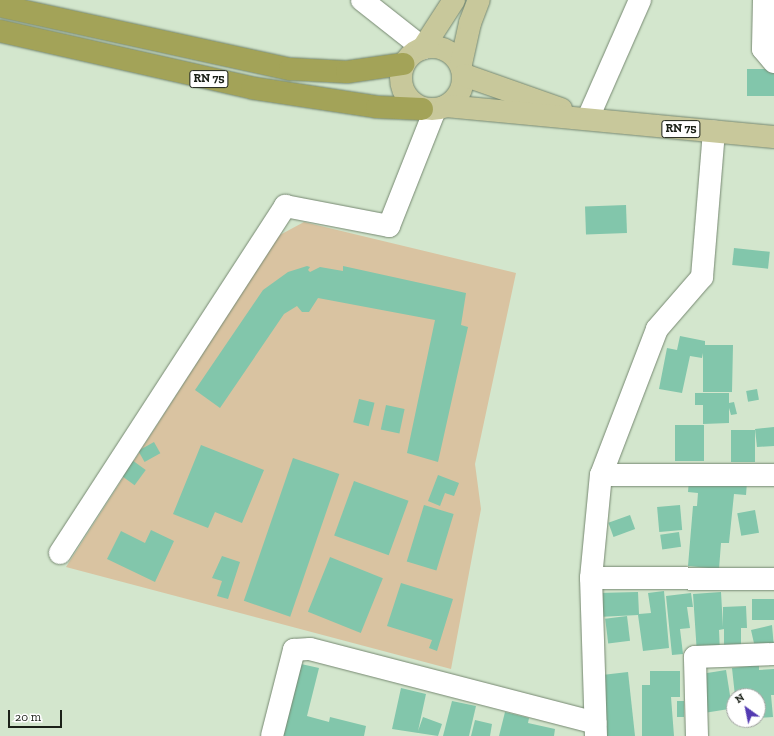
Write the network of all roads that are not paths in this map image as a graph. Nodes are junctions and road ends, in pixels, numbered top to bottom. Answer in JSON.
{"nodes":[{"id":1,"x":362,"y":0,"type":"edge"},
{"id":2,"x":454,"y":0,"type":"edge"},
{"id":3,"x":479,"y":0,"type":"edge"},
{"id":4,"x":640,"y":0,"type":"edge"},
{"id":5,"x":764,"y":0,"type":"edge"},
{"id":6,"x":0,"y":6,"type":"edge"},
{"id":7,"x":0,"y":31,"type":"edge"},
{"id":8,"x":423,"y":48,"type":"junction"},
{"id":9,"x":774,"y":62,"type":"edge"},
{"id":10,"x":403,"y":64,"type":"junction"},
{"id":11,"x":462,"y":70,"type":"junction"},
{"id":12,"x":434,"y":108,"type":"junction"},
{"id":13,"x":588,"y":118,"type":"junction"},
{"id":14,"x":714,"y":131,"type":"junction"},
{"id":15,"x":774,"y":137,"type":"edge"},
{"id":16,"x":601,"y":475,"type":"junction"},
{"id":17,"x":774,"y":475,"type":"edge"},
{"id":18,"x":60,"y":553,"type":"dead end"},
{"id":19,"x":591,"y":578,"type":"junction"},
{"id":20,"x":774,"y":579,"type":"edge"},
{"id":21,"x":774,"y":654,"type":"edge"},
{"id":22,"x":596,"y":729,"type":"edge"},
{"id":23,"x":272,"y":736,"type":"edge"},
{"id":24,"x":697,"y":736,"type":"edge"}],
"edges":[{"from":1,"to":8,"type":"street"},
{"from":2,"to":8,"type":"main road"},
{"from":3,"to":11,"type":"main road"},
{"from":4,"to":13,"type":"street"},
{"from":5,"to":9,"type":"street"},
{"from":6,"to":10,"type":"highway","number":"RN 75"},
{"from":7,"to":12,"type":"highway","number":"RN 75"},
{"from":8,"to":10,"type":"main road"},
{"from":8,"to":11,"type":"main road"},
{"from":10,"to":12,"type":"main road"},
{"from":11,"to":12,"type":"main road"},
{"from":11,"to":13,"type":"main road","number":"RN 75"},
{"from":12,"to":13,"type":"main road"},
{"from":12,"to":18,"type":"street"},
{"from":13,"to":14,"type":"main road","number":"RN 75"},
{"from":14,"to":15,"type":"main road","number":"RN 75"},
{"from":14,"to":16,"type":"street"},
{"from":16,"to":17,"type":"street"},
{"from":16,"to":19,"type":"street"},
{"from":19,"to":20,"type":"street"},
{"from":19,"to":22,"type":"street"},
{"from":21,"to":24,"type":"street"},
{"from":22,"to":23,"type":"street"}]}
